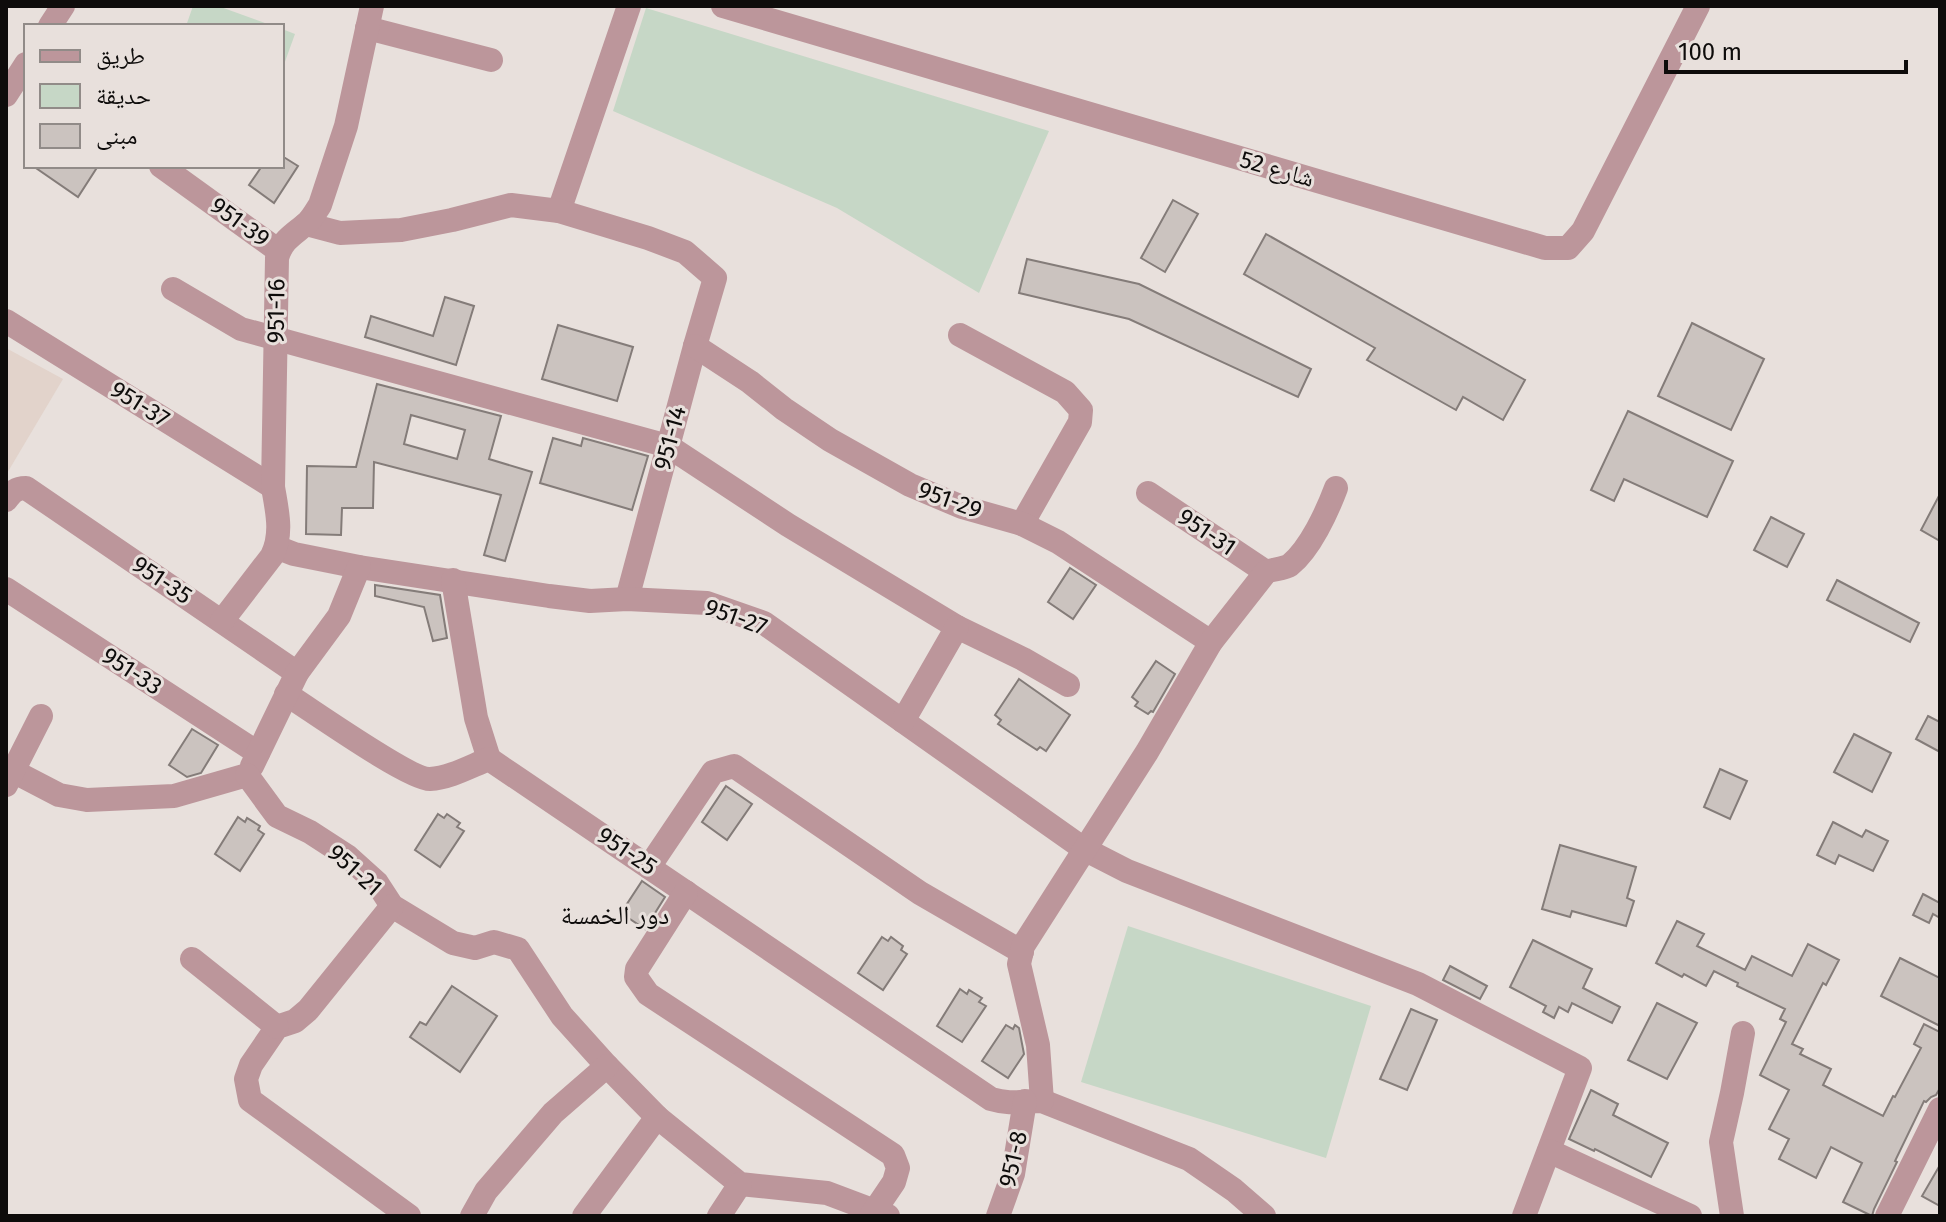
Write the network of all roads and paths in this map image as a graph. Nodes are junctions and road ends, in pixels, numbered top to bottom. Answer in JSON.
{"nodes":[{"id":1,"x":63,"y":6,"type":"edge"},
{"id":2,"x":629,"y":6,"type":"edge"},
{"id":3,"x":723,"y":6,"type":"edge"},
{"id":4,"x":1698,"y":6,"type":"edge"},
{"id":5,"x":370,"y":17,"type":"edge"},
{"id":6,"x":51,"y":24,"type":"edge"},
{"id":7,"x":491,"y":60,"type":"dead end"},
{"id":8,"x":164,"y":168,"type":"edge"},
{"id":9,"x":559,"y":211,"type":"junction"},
{"id":10,"x":306,"y":224,"type":"junction"},
{"id":11,"x":279,"y":251,"type":"junction"},
{"id":12,"x":173,"y":289,"type":"dead end"},
{"id":13,"x":6,"y":321,"type":"edge"},
{"id":14,"x":960,"y":335,"type":"dead end"},
{"id":15,"x":275,"y":339,"type":"junction"},
{"id":16,"x":695,"y":346,"type":"junction"},
{"id":17,"x":668,"y":446,"type":"junction"},
{"id":18,"x":273,"y":487,"type":"junction"},
{"id":19,"x":1336,"y":488,"type":"dead end"},
{"id":20,"x":1148,"y":493,"type":"dead end"},
{"id":21,"x":16,"y":494,"type":"edge"},
{"id":22,"x":1022,"y":524,"type":"junction"},
{"id":23,"x":276,"y":547,"type":"junction"},
{"id":24,"x":359,"y":567,"type":"junction"},
{"id":25,"x":1266,"y":572,"type":"junction"},
{"id":26,"x":453,"y":580,"type":"junction"},
{"id":27,"x":6,"y":589,"type":"edge"},
{"id":28,"x":627,"y":599,"type":"junction"},
{"id":29,"x":222,"y":621,"type":"junction"},
{"id":30,"x":957,"y":627,"type":"junction"},
{"id":31,"x":1211,"y":642,"type":"junction"},
{"id":32,"x":291,"y":684,"type":"junction"},
{"id":33,"x":1068,"y":685,"type":"dead end"},
{"id":34,"x":41,"y":716,"type":"dead end"},
{"id":35,"x":903,"y":721,"type":"junction"},
{"id":36,"x":489,"y":759,"type":"junction"},
{"id":37,"x":252,"y":764,"type":"junction"},
{"id":38,"x":9,"y":778,"type":"edge"},
{"id":39,"x":1084,"y":849,"type":"junction"},
{"id":40,"x":649,"y":867,"type":"junction"},
{"id":41,"x":686,"y":892,"type":"junction"},
{"id":42,"x":392,"y":906,"type":"junction"},
{"id":43,"x":1022,"y":952,"type":"junction"},
{"id":44,"x":192,"y":959,"type":"dead end"},
{"id":45,"x":277,"y":1027,"type":"junction"},
{"id":46,"x":1743,"y":1033,"type":"dead end"},
{"id":47,"x":607,"y":1066,"type":"junction"},
{"id":48,"x":1033,"y":1101,"type":"junction"},
{"id":49,"x":1940,"y":1109,"type":"edge"},
{"id":50,"x":657,"y":1117,"type":"junction"},
{"id":51,"x":1549,"y":1151,"type":"junction"},
{"id":52,"x":740,"y":1184,"type":"junction"},
{"id":53,"x":878,"y":1214,"type":"edge"},
{"id":54,"x":409,"y":1216,"type":"edge"},
{"id":55,"x":472,"y":1216,"type":"edge"},
{"id":56,"x":584,"y":1216,"type":"edge"},
{"id":57,"x":719,"y":1216,"type":"edge"},
{"id":58,"x":998,"y":1216,"type":"edge"},
{"id":59,"x":1264,"y":1216,"type":"edge"},
{"id":60,"x":1524,"y":1216,"type":"edge"},
{"id":61,"x":1690,"y":1216,"type":"edge"},
{"id":62,"x":1732,"y":1216,"type":"edge"},
{"id":63,"x":1887,"y":1216,"type":"edge"}],
"edges":[{"from":1,"to":6,"type":"street"},
{"from":2,"to":9,"type":"street"},
{"from":3,"to":4,"type":"street","name":"شارع 52"},
{"from":5,"to":7,"type":"street"},
{"from":5,"to":10,"type":"street","name":"951-16"},
{"from":8,"to":11,"type":"street","name":"951-39"},
{"from":9,"to":10,"type":"street"},
{"from":9,"to":16,"type":"street","name":"951-14"},
{"from":10,"to":11,"type":"street","name":"951-16"},
{"from":11,"to":15,"type":"street","name":"951-16"},
{"from":12,"to":15,"type":"street"},
{"from":13,"to":18,"type":"street","name":"951-37"},
{"from":14,"to":22,"type":"street"},
{"from":15,"to":17,"type":"street"},
{"from":15,"to":18,"type":"street","name":"951-16"},
{"from":16,"to":17,"type":"street","name":"951-14"},
{"from":16,"to":22,"type":"street","name":"951-29"},
{"from":17,"to":28,"type":"street","name":"951-14"},
{"from":17,"to":30,"type":"street"},
{"from":18,"to":23,"type":"street","name":"951-16"},
{"from":19,"to":25,"type":"street"},
{"from":20,"to":25,"type":"street","name":"951-31"},
{"from":21,"to":29,"type":"street","name":"951-35"},
{"from":22,"to":31,"type":"street","name":"951-29"},
{"from":23,"to":24,"type":"street","name":"951-27"},
{"from":23,"to":29,"type":"street"},
{"from":24,"to":26,"type":"street","name":"951-27"},
{"from":24,"to":32,"type":"street"},
{"from":25,"to":31,"type":"street"},
{"from":26,"to":28,"type":"street","name":"951-27"},
{"from":26,"to":36,"type":"street"},
{"from":27,"to":37,"type":"street","name":"951-33"},
{"from":28,"to":35,"type":"street","name":"951-27"},
{"from":29,"to":32,"type":"street","name":"951-35"},
{"from":30,"to":33,"type":"street"},
{"from":30,"to":35,"type":"street"},
{"from":31,"to":39,"type":"street"},
{"from":32,"to":36,"type":"street"},
{"from":32,"to":37,"type":"street"},
{"from":34,"to":38,"type":"street"},
{"from":35,"to":39,"type":"street","name":"951-27"},
{"from":36,"to":40,"type":"street","name":"951-25"},
{"from":37,"to":38,"type":"street"},
{"from":37,"to":42,"type":"street","name":"951-21"},
{"from":39,"to":43,"type":"street"},
{"from":39,"to":51,"type":"street","name":"951-27"},
{"from":40,"to":41,"type":"street","name":"951-25"},
{"from":40,"to":43,"type":"street"},
{"from":41,"to":48,"type":"street","name":"951-25"},
{"from":41,"to":53,"type":"street"},
{"from":42,"to":45,"type":"street"},
{"from":42,"to":47,"type":"street","name":"951-21"},
{"from":43,"to":48,"type":"street","name":"951-8"},
{"from":44,"to":45,"type":"street"},
{"from":45,"to":54,"type":"street"},
{"from":46,"to":62,"type":"street"},
{"from":47,"to":50,"type":"street"},
{"from":47,"to":55,"type":"street"},
{"from":48,"to":58,"type":"street","name":"951-8"},
{"from":48,"to":59,"type":"street","name":"951-25"},
{"from":49,"to":63,"type":"street"},
{"from":50,"to":52,"type":"street"},
{"from":50,"to":56,"type":"street"},
{"from":51,"to":60,"type":"street"},
{"from":51,"to":61,"type":"street"},
{"from":52,"to":53,"type":"street"},
{"from":52,"to":57,"type":"street"}]}
